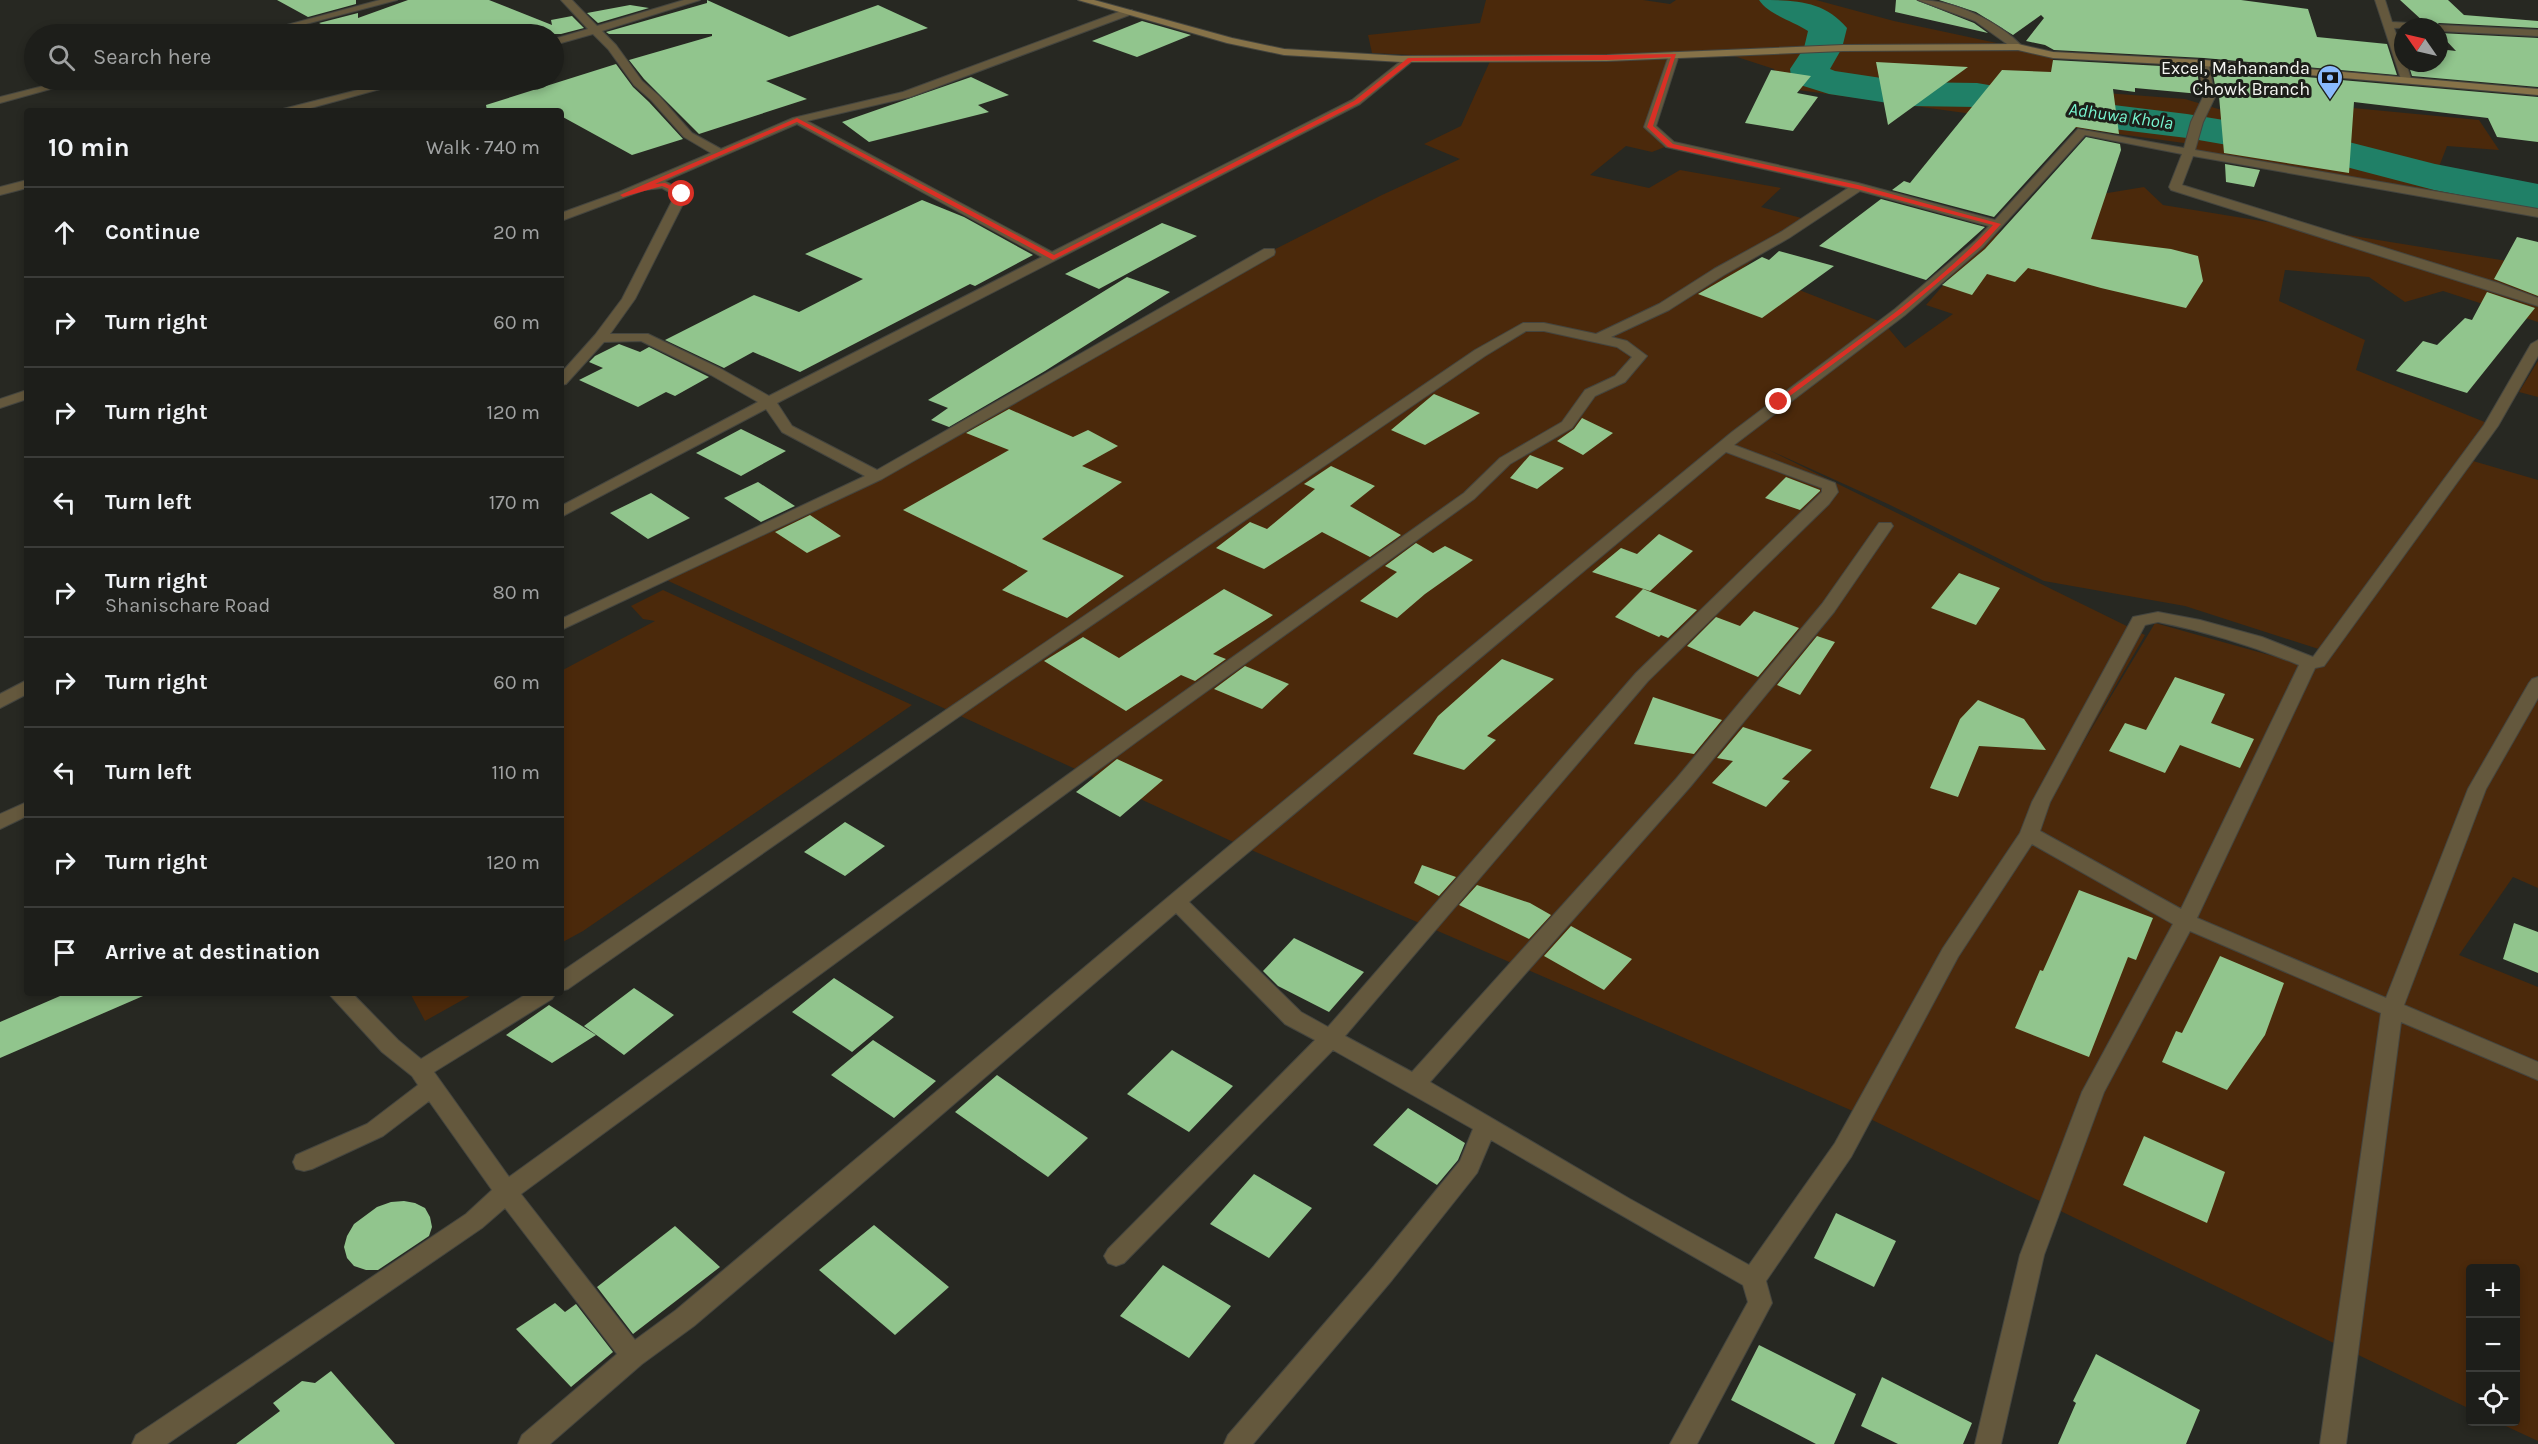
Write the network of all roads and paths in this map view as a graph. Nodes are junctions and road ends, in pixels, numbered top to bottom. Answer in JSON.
{"nodes":[{"id":1,"x":392,"y":0,"type":"edge"},
{"id":2,"x":566,"y":0,"type":"edge"},
{"id":3,"x":695,"y":0,"type":"edge"},
{"id":4,"x":1083,"y":0,"type":"edge"},
{"id":5,"x":1923,"y":0,"type":"edge"},
{"id":6,"x":2380,"y":0,"type":"edge"},
{"id":7,"x":1949,"y":3,"type":"edge"},
{"id":8,"x":1128,"y":12,"type":"junction"},
{"id":9,"x":297,"y":24,"type":"edge"},
{"id":10,"x":2387,"y":25,"type":"junction"},
{"id":11,"x":2394,"y":25,"type":"edge"},
{"id":12,"x":2448,"y":28,"type":"edge"},
{"id":13,"x":595,"y":30,"type":"junction"},
{"id":14,"x":2538,"y":33,"type":"edge"},
{"id":15,"x":564,"y":39,"type":"edge"},
{"id":16,"x":2018,"y":47,"type":"junction"},
{"id":17,"x":1674,"y":55,"type":"junction"},
{"id":18,"x":1410,"y":59,"type":"junction"},
{"id":19,"x":2204,"y":63,"type":"junction"},
{"id":20,"x":2406,"y":79,"type":"junction"},
{"id":21,"x":39,"y":90,"type":"edge"},
{"id":22,"x":369,"y":90,"type":"edge"},
{"id":23,"x":2538,"y":92,"type":"edge"},
{"id":24,"x":0,"y":100,"type":"edge"},
{"id":25,"x":299,"y":108,"type":"edge"},
{"id":26,"x":797,"y":120,"type":"junction"},
{"id":27,"x":2192,"y":145,"type":"junction"},
{"id":28,"x":720,"y":153,"type":"junction"},
{"id":29,"x":24,"y":185,"type":"edge"},
{"id":30,"x":1858,"y":187,"type":"junction"},
{"id":31,"x":0,"y":191,"type":"edge"},
{"id":32,"x":623,"y":195,"type":"junction"},
{"id":33,"x":2538,"y":213,"type":"edge"},
{"id":34,"x":564,"y":216,"type":"edge"},
{"id":35,"x":1997,"y":224,"type":"junction"},
{"id":36,"x":1269,"y":252,"type":"dead end"},
{"id":37,"x":1053,"y":258,"type":"junction"},
{"id":38,"x":2538,"y":302,"type":"edge"},
{"id":39,"x":600,"y":338,"type":"junction"},
{"id":40,"x":1599,"y":338,"type":"junction"},
{"id":41,"x":2538,"y":344,"type":"edge"},
{"id":42,"x":564,"y":378,"type":"edge"},
{"id":43,"x":24,"y":395,"type":"edge"},
{"id":44,"x":769,"y":402,"type":"junction"},
{"id":45,"x":0,"y":404,"type":"edge"},
{"id":46,"x":1724,"y":446,"type":"junction"},
{"id":47,"x":877,"y":476,"type":"junction"},
{"id":48,"x":564,"y":510,"type":"edge"},
{"id":49,"x":1885,"y":526,"type":"dead end"},
{"id":50,"x":564,"y":624,"type":"edge"},
{"id":51,"x":2309,"y":663,"type":"junction"},
{"id":52,"x":2538,"y":683,"type":"edge"},
{"id":53,"x":24,"y":688,"type":"edge"},
{"id":54,"x":0,"y":702,"type":"edge"},
{"id":55,"x":24,"y":810,"type":"edge"},
{"id":56,"x":0,"y":822,"type":"edge"},
{"id":57,"x":2029,"y":834,"type":"junction"},
{"id":58,"x":1177,"y":902,"type":"junction"},
{"id":59,"x":2184,"y":921,"type":"junction"},
{"id":60,"x":564,"y":981,"type":"edge"},
{"id":61,"x":342,"y":996,"type":"edge"},
{"id":62,"x":541,"y":996,"type":"edge"},
{"id":63,"x":2392,"y":1010,"type":"junction"},
{"id":64,"x":1329,"y":1040,"type":"junction"},
{"id":65,"x":2538,"y":1071,"type":"edge"},
{"id":66,"x":425,"y":1078,"type":"junction"},
{"id":67,"x":1415,"y":1084,"type":"junction"},
{"id":68,"x":1485,"y":1127,"type":"junction"},
{"id":69,"x":304,"y":1162,"type":"dead end"},
{"id":70,"x":506,"y":1192,"type":"junction"},
{"id":71,"x":1116,"y":1256,"type":"dead end"},
{"id":72,"x":1753,"y":1279,"type":"junction"},
{"id":73,"x":633,"y":1356,"type":"junction"},
{"id":74,"x":145,"y":1444,"type":"edge"},
{"id":75,"x":531,"y":1444,"type":"edge"},
{"id":76,"x":1237,"y":1444,"type":"edge"},
{"id":77,"x":1683,"y":1444,"type":"edge"},
{"id":78,"x":1988,"y":1444,"type":"edge"},
{"id":79,"x":2333,"y":1444,"type":"edge"}],
"edges":[{"from":1,"to":9,"type":"street"},
{"from":2,"to":13,"type":"street"},
{"from":3,"to":13,"type":"street"},
{"from":4,"to":8,"type":"street"},
{"from":5,"to":7,"type":"street"},
{"from":6,"to":10,"type":"street"},
{"from":7,"to":16,"type":"street"},
{"from":8,"to":18,"type":"street"},
{"from":8,"to":26,"type":"street"},
{"from":10,"to":11,"type":"street"},
{"from":10,"to":20,"type":"street"},
{"from":12,"to":14,"type":"street"},
{"from":13,"to":15,"type":"street"},
{"from":13,"to":28,"type":"street"},
{"from":16,"to":17,"type":"street"},
{"from":16,"to":19,"type":"street"},
{"from":17,"to":18,"type":"street"},
{"from":17,"to":30,"type":"street"},
{"from":18,"to":37,"type":"street"},
{"from":19,"to":20,"type":"street"},
{"from":19,"to":27,"type":"street"},
{"from":20,"to":23,"type":"street"},
{"from":21,"to":24,"type":"street"},
{"from":22,"to":25,"type":"street"},
{"from":26,"to":28,"type":"street"},
{"from":26,"to":37,"type":"street"},
{"from":27,"to":33,"type":"street"},
{"from":27,"to":35,"type":"street"},
{"from":27,"to":38,"type":"street"},
{"from":28,"to":32,"type":"street"},
{"from":29,"to":31,"type":"street"},
{"from":30,"to":35,"type":"street"},
{"from":30,"to":40,"type":"street"},
{"from":32,"to":34,"type":"street"},
{"from":32,"to":39,"type":"street"},
{"from":35,"to":46,"type":"street"},
{"from":36,"to":47,"type":"street"},
{"from":37,"to":44,"type":"street"},
{"from":39,"to":42,"type":"street"},
{"from":39,"to":44,"type":"street"},
{"from":40,"to":60,"type":"street"},
{"from":40,"to":70,"type":"street"},
{"from":41,"to":51,"type":"street"},
{"from":43,"to":45,"type":"street"},
{"from":44,"to":47,"type":"street"},
{"from":44,"to":48,"type":"street"},
{"from":46,"to":58,"type":"street"},
{"from":46,"to":64,"type":"street"},
{"from":47,"to":50,"type":"street"},
{"from":49,"to":67,"type":"street"},
{"from":51,"to":57,"type":"street"},
{"from":51,"to":59,"type":"street"},
{"from":52,"to":63,"type":"street"},
{"from":53,"to":54,"type":"street"},
{"from":55,"to":56,"type":"street"},
{"from":57,"to":59,"type":"street"},
{"from":57,"to":72,"type":"street"},
{"from":58,"to":64,"type":"street"},
{"from":58,"to":73,"type":"street"},
{"from":59,"to":63,"type":"street"},
{"from":59,"to":78,"type":"street"},
{"from":61,"to":66,"type":"street"},
{"from":62,"to":66,"type":"street"},
{"from":63,"to":65,"type":"street"},
{"from":63,"to":79,"type":"street"},
{"from":64,"to":67,"type":"street"},
{"from":64,"to":71,"type":"street"},
{"from":66,"to":69,"type":"street"},
{"from":66,"to":70,"type":"street"},
{"from":67,"to":68,"type":"street"},
{"from":68,"to":72,"type":"street"},
{"from":68,"to":76,"type":"street"},
{"from":70,"to":73,"type":"street"},
{"from":70,"to":74,"type":"street"},
{"from":72,"to":77,"type":"street"},
{"from":73,"to":75,"type":"street"}]}
